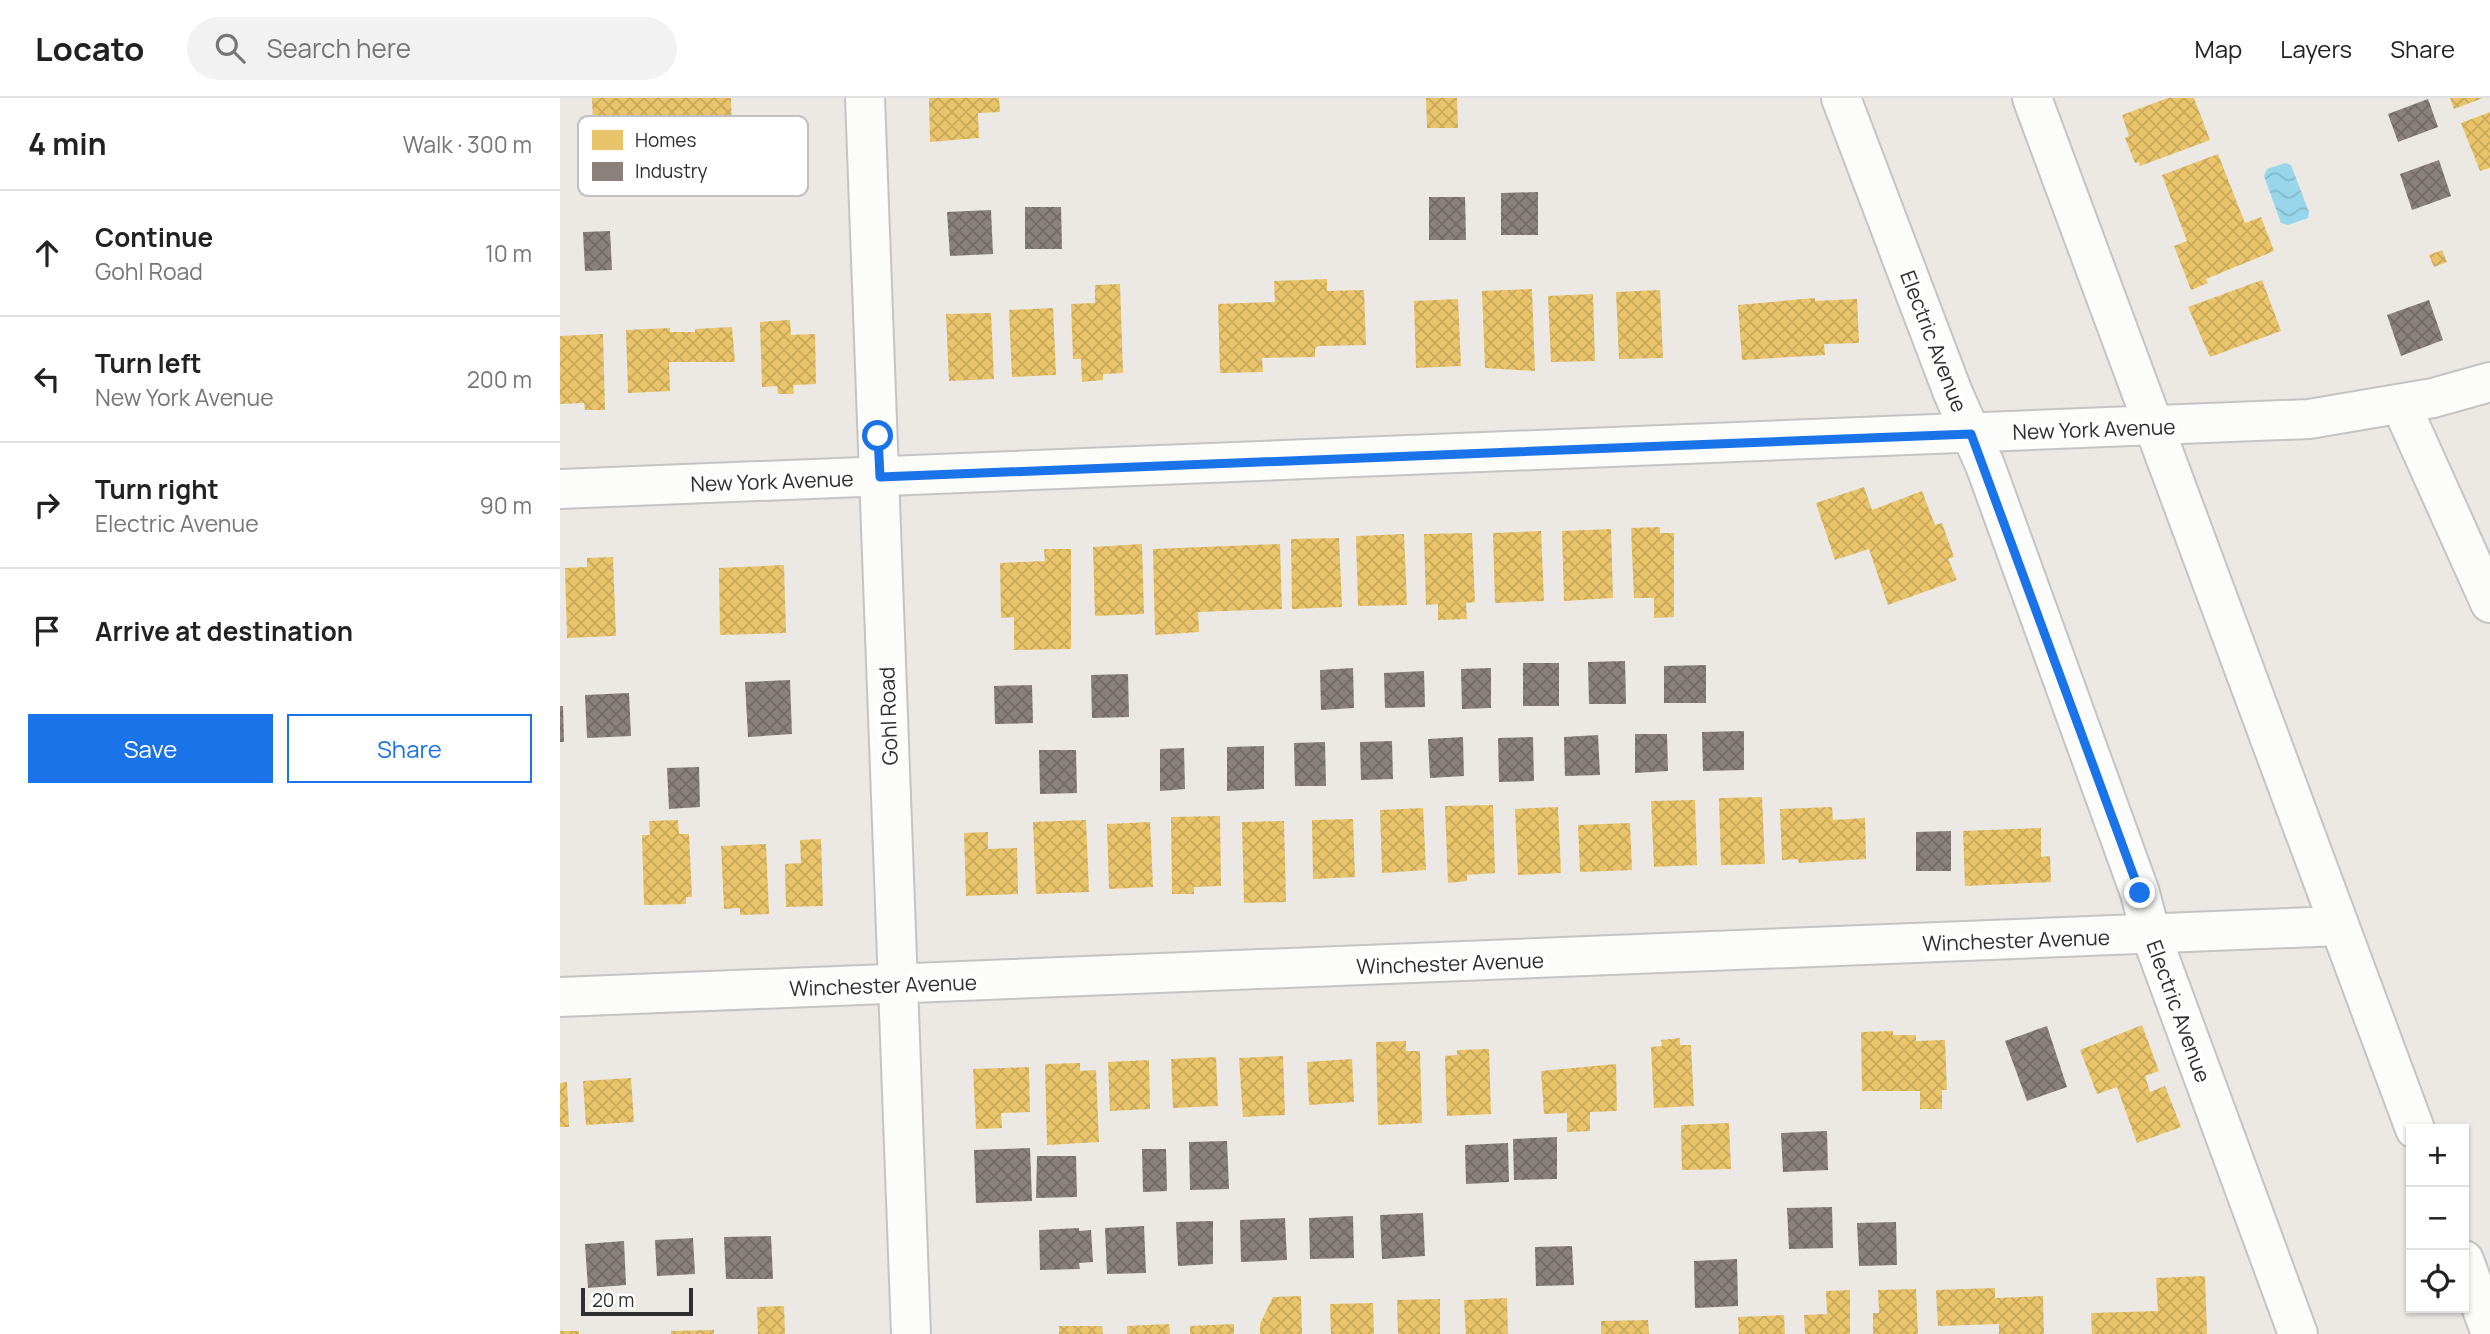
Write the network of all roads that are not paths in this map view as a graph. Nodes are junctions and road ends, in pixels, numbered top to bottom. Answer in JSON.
{"nodes":[{"id":1,"x":866,"y":98,"type":"edge"},
{"id":2,"x":1841,"y":98,"type":"edge"},
{"id":3,"x":2032,"y":98,"type":"edge"},
{"id":4,"x":2490,"y":382,"type":"edge"},
{"id":5,"x":2401,"y":405,"type":"junction"},
{"id":6,"x":2154,"y":426,"type":"junction"},
{"id":7,"x":1971,"y":434,"type":"junction"},
{"id":8,"x":880,"y":477,"type":"junction"},
{"id":9,"x":560,"y":489,"type":"edge"},
{"id":10,"x":2490,"y":603,"type":"edge"},
{"id":11,"x":2339,"y":926,"type":"junction"},
{"id":12,"x":2151,"y":935,"type":"junction"},
{"id":13,"x":897,"y":984,"type":"junction"},
{"id":14,"x":560,"y":997,"type":"edge"},
{"id":15,"x":2413,"y":1124,"type":"edge"},
{"id":16,"x":2469,"y":1274,"type":"edge"},
{"id":17,"x":2490,"y":1331,"type":"edge"},
{"id":18,"x":911,"y":1334,"type":"edge"},
{"id":19,"x":2298,"y":1334,"type":"edge"}],
"edges":[{"from":1,"to":8,"type":"street","name":"Gohl Road"},
{"from":2,"to":7,"type":"street","name":"Electric Avenue"},
{"from":3,"to":6,"type":"street"},
{"from":4,"to":5,"type":"street","name":"New York Avenue"},
{"from":5,"to":6,"type":"street","name":"New York Avenue"},
{"from":5,"to":10,"type":"street"},
{"from":6,"to":7,"type":"street","name":"New York Avenue"},
{"from":6,"to":11,"type":"street"},
{"from":7,"to":8,"type":"street","name":"New York Avenue"},
{"from":7,"to":12,"type":"street","name":"Electric Avenue"},
{"from":8,"to":9,"type":"street","name":"New York Avenue"},
{"from":8,"to":13,"type":"street","name":"Gohl Road"},
{"from":11,"to":12,"type":"street","name":"Winchester Avenue"},
{"from":11,"to":15,"type":"street"},
{"from":12,"to":13,"type":"street","name":"Winchester Avenue"},
{"from":12,"to":19,"type":"street","name":"Electric Avenue"},
{"from":13,"to":14,"type":"street","name":"Winchester Avenue"},
{"from":13,"to":18,"type":"street","name":"Gohl Road"},
{"from":16,"to":17,"type":"street"}]}
